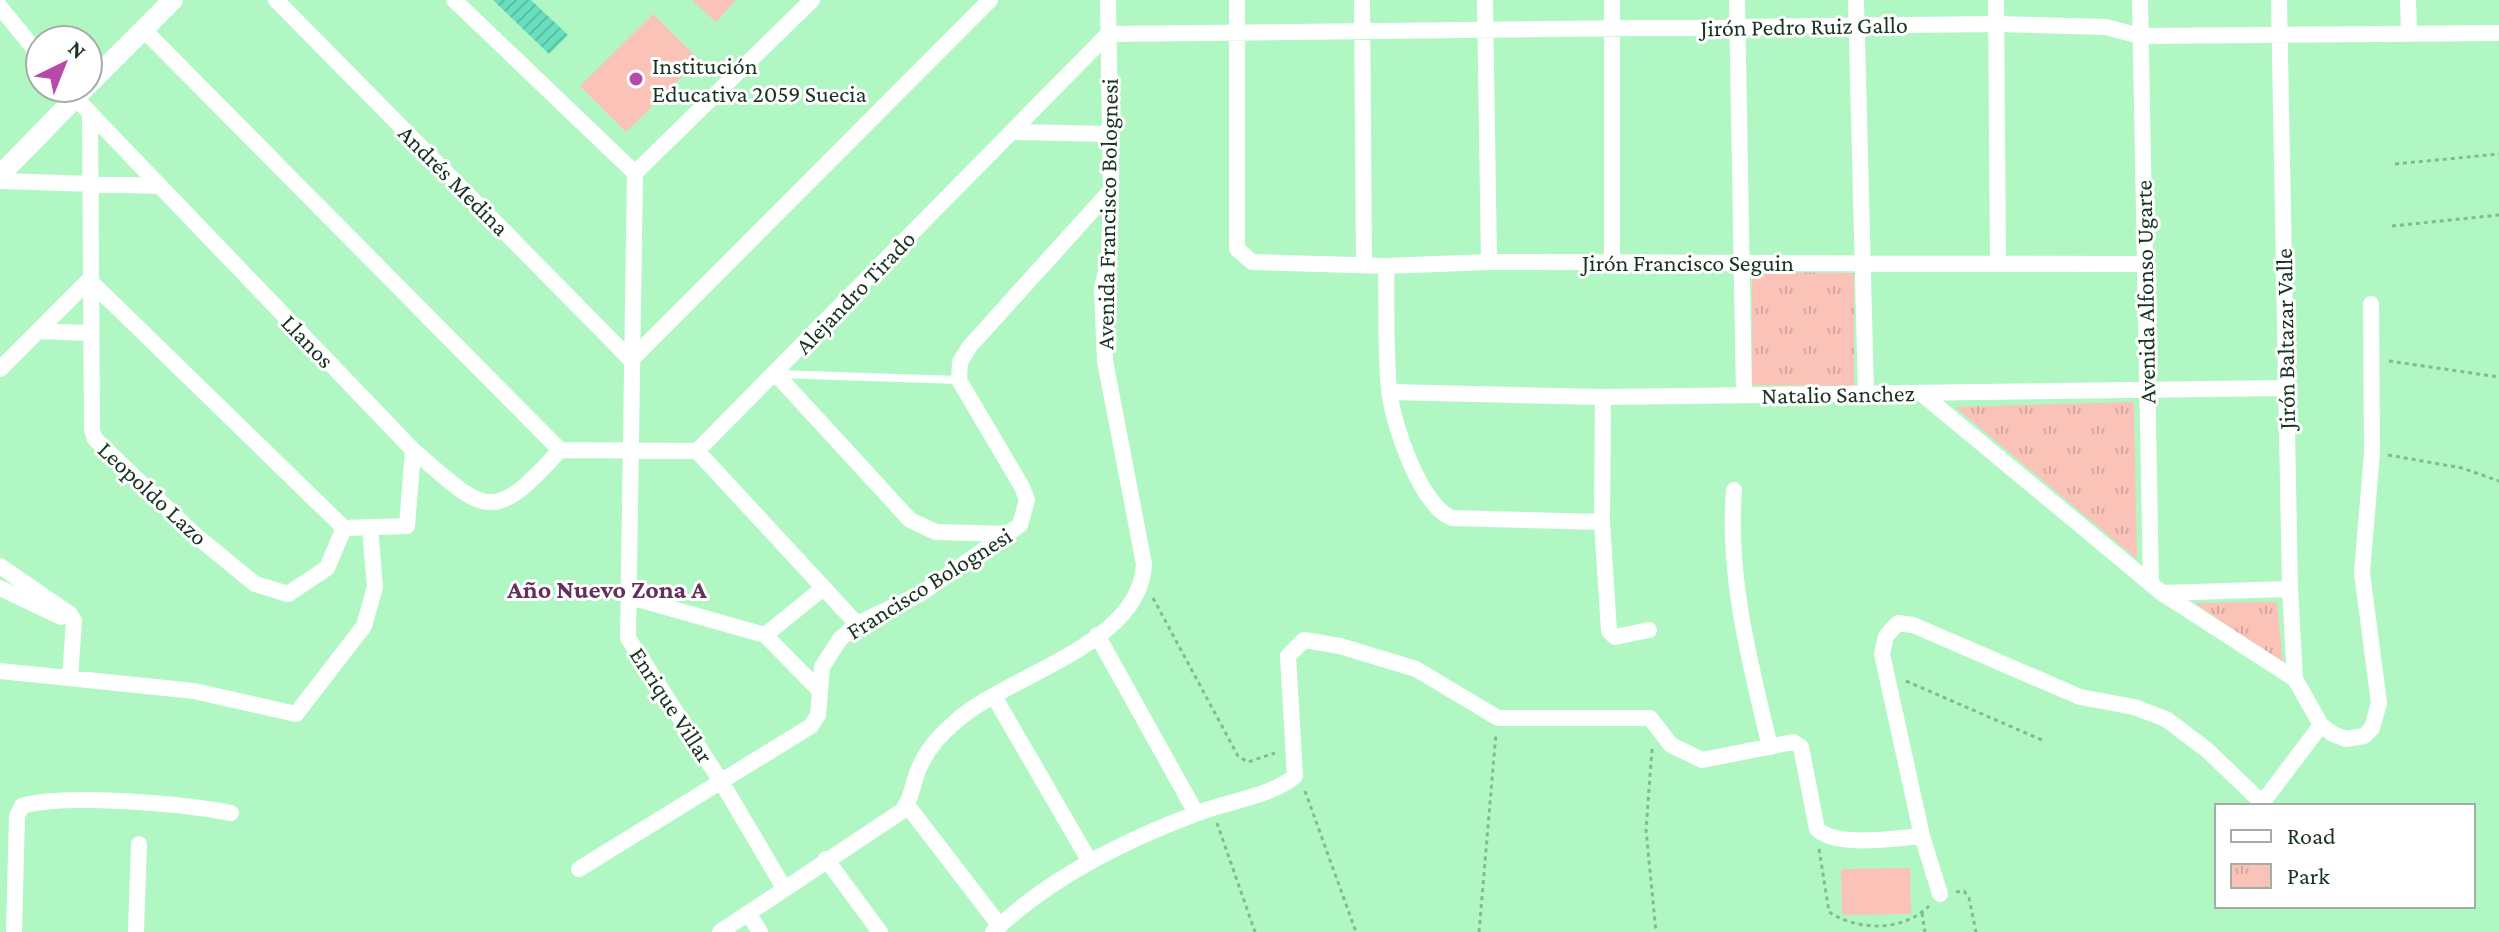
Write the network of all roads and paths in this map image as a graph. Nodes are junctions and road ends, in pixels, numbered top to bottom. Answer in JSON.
{"nodes":[{"id":1,"x":173,"y":0,"type":"edge"},
{"id":2,"x":276,"y":0,"type":"edge"},
{"id":3,"x":454,"y":0,"type":"edge"},
{"id":4,"x":812,"y":0,"type":"edge"},
{"id":5,"x":990,"y":0,"type":"edge"},
{"id":6,"x":1108,"y":0,"type":"edge"},
{"id":7,"x":1237,"y":0,"type":"edge"},
{"id":8,"x":1362,"y":0,"type":"edge"},
{"id":9,"x":1485,"y":0,"type":"edge"},
{"id":10,"x":1612,"y":0,"type":"edge"},
{"id":11,"x":1737,"y":0,"type":"edge"},
{"id":12,"x":1856,"y":0,"type":"edge"},
{"id":13,"x":1996,"y":0,"type":"edge"},
{"id":14,"x":2140,"y":0,"type":"edge"},
{"id":15,"x":2279,"y":0,"type":"edge"},
{"id":16,"x":2408,"y":0,"type":"edge"},
{"id":17,"x":0,"y":7,"type":"edge"},
{"id":18,"x":1996,"y":24,"type":"junction"},
{"id":19,"x":1857,"y":25,"type":"junction"},
{"id":20,"x":1737,"y":27,"type":"junction"},
{"id":21,"x":1612,"y":28,"type":"junction"},
{"id":22,"x":143,"y":29,"type":"junction"},
{"id":23,"x":1485,"y":30,"type":"junction"},
{"id":24,"x":1364,"y":31,"type":"junction"},
{"id":25,"x":1238,"y":33,"type":"junction"},
{"id":26,"x":2499,"y":33,"type":"edge"},
{"id":27,"x":1108,"y":34,"type":"junction"},
{"id":28,"x":2409,"y":34,"type":"junction"},
{"id":29,"x":2280,"y":35,"type":"junction"},
{"id":30,"x":24,"y":36,"type":"edge"},
{"id":31,"x":2140,"y":36,"type":"junction"},
{"id":32,"x":104,"y":66,"type":"edge"},
{"id":33,"x":65,"y":104,"type":"edge"},
{"id":34,"x":85,"y":104,"type":"edge"},
{"id":35,"x":90,"y":115,"type":"junction"},
{"id":36,"x":1012,"y":132,"type":"junction"},
{"id":37,"x":1110,"y":134,"type":"junction"},
{"id":38,"x":2499,"y":154,"type":"edge"},
{"id":39,"x":2395,"y":164,"type":"dead end"},
{"id":40,"x":635,"y":173,"type":"junction"},
{"id":41,"x":0,"y":175,"type":"edge"},
{"id":42,"x":0,"y":181,"type":"edge"},
{"id":43,"x":89,"y":186,"type":"junction"},
{"id":44,"x":158,"y":186,"type":"junction"},
{"id":45,"x":1111,"y":190,"type":"junction"},
{"id":46,"x":2499,"y":215,"type":"edge"},
{"id":47,"x":2392,"y":226,"type":"dead end"},
{"id":48,"x":1489,"y":262,"type":"junction"},
{"id":49,"x":1612,"y":262,"type":"junction"},
{"id":50,"x":1741,"y":263,"type":"junction"},
{"id":51,"x":1863,"y":263,"type":"junction"},
{"id":52,"x":1998,"y":263,"type":"junction"},
{"id":53,"x":2145,"y":264,"type":"junction"},
{"id":54,"x":1364,"y":265,"type":"junction"},
{"id":55,"x":1386,"y":266,"type":"junction"},
{"id":56,"x":89,"y":280,"type":"junction"},
{"id":57,"x":2371,"y":304,"type":"dead end"},
{"id":58,"x":38,"y":331,"type":"junction"},
{"id":59,"x":90,"y":333,"type":"junction"},
{"id":60,"x":2374,"y":359,"type":"junction"},
{"id":61,"x":631,"y":360,"type":"junction"},
{"id":62,"x":0,"y":369,"type":"edge"},
{"id":63,"x":776,"y":374,"type":"junction"},
{"id":64,"x":2499,"y":377,"type":"edge"},
{"id":65,"x":959,"y":380,"type":"junction"},
{"id":66,"x":2286,"y":388,"type":"junction"},
{"id":67,"x":2147,"y":389,"type":"junction"},
{"id":68,"x":1389,"y":392,"type":"junction"},
{"id":69,"x":1866,"y":393,"type":"junction"},
{"id":70,"x":1921,"y":393,"type":"junction"},
{"id":71,"x":1744,"y":395,"type":"junction"},
{"id":72,"x":1603,"y":397,"type":"junction"},
{"id":73,"x":413,"y":450,"type":"junction"},
{"id":74,"x":560,"y":450,"type":"junction"},
{"id":75,"x":630,"y":451,"type":"junction"},
{"id":76,"x":697,"y":451,"type":"junction"},
{"id":77,"x":2372,"y":453,"type":"junction"},
{"id":78,"x":2499,"y":481,"type":"edge"},
{"id":79,"x":1734,"y":490,"type":"dead end"},
{"id":80,"x":1602,"y":522,"type":"junction"},
{"id":81,"x":344,"y":528,"type":"junction"},
{"id":82,"x":370,"y":528,"type":"junction"},
{"id":83,"x":1009,"y":534,"type":"junction"},
{"id":84,"x":0,"y":566,"type":"edge"},
{"id":85,"x":1144,"y":580,"type":"junction"},
{"id":86,"x":0,"y":588,"type":"edge"},
{"id":87,"x":2157,"y":588,"type":"junction"},
{"id":88,"x":822,"y":589,"type":"junction"},
{"id":89,"x":2290,"y":589,"type":"junction"},
{"id":90,"x":627,"y":596,"type":"junction"},
{"id":91,"x":74,"y":621,"type":"junction"},
{"id":92,"x":857,"y":624,"type":"junction"},
{"id":93,"x":1649,"y":630,"type":"dead end"},
{"id":94,"x":765,"y":635,"type":"junction"},
{"id":95,"x":1097,"y":635,"type":"junction"},
{"id":96,"x":0,"y":671,"type":"edge"},
{"id":97,"x":1885,"y":672,"type":"junction"},
{"id":98,"x":70,"y":678,"type":"junction"},
{"id":99,"x":2295,"y":679,"type":"junction"},
{"id":100,"x":818,"y":689,"type":"junction"},
{"id":101,"x":995,"y":698,"type":"junction"},
{"id":102,"x":1498,"y":718,"type":"junction"},
{"id":103,"x":2321,"y":725,"type":"junction"},
{"id":104,"x":1663,"y":738,"type":"junction"},
{"id":105,"x":2042,"y":740,"type":"dead end"},
{"id":106,"x":1294,"y":745,"type":"junction"},
{"id":107,"x":1770,"y":747,"type":"junction"},
{"id":108,"x":1297,"y":768,"type":"junction"},
{"id":109,"x":722,"y":783,"type":"junction"},
{"id":110,"x":907,"y":805,"type":"junction"},
{"id":111,"x":1204,"y":811,"type":"junction"},
{"id":112,"x":231,"y":813,"type":"dead end"},
{"id":113,"x":1817,"y":829,"type":"junction"},
{"id":114,"x":1922,"y":836,"type":"junction"},
{"id":115,"x":139,"y":844,"type":"dead end"},
{"id":116,"x":826,"y":859,"type":"junction"},
{"id":117,"x":1090,"y":862,"type":"junction"},
{"id":118,"x":579,"y":869,"type":"dead end"},
{"id":119,"x":784,"y":888,"type":"junction"},
{"id":120,"x":1940,"y":894,"type":"junction"},
{"id":121,"x":748,"y":913,"type":"junction"},
{"id":122,"x":1922,"y":913,"type":"junction"},
{"id":123,"x":997,"y":929,"type":"edge"},
{"id":124,"x":14,"y":932,"type":"edge"},
{"id":125,"x":136,"y":932,"type":"edge"},
{"id":126,"x":720,"y":932,"type":"edge"},
{"id":127,"x":760,"y":932,"type":"edge"},
{"id":128,"x":880,"y":932,"type":"edge"},
{"id":129,"x":1255,"y":932,"type":"edge"},
{"id":130,"x":1356,"y":932,"type":"edge"},
{"id":131,"x":1479,"y":932,"type":"edge"},
{"id":132,"x":1656,"y":932,"type":"edge"},
{"id":133,"x":1925,"y":932,"type":"edge"},
{"id":134,"x":1976,"y":932,"type":"edge"}],
"edges":[{"from":1,"to":22,"type":"street"},
{"from":2,"to":61,"type":"street","name":"Andrés Medina"},
{"from":3,"to":40,"type":"street"},
{"from":4,"to":40,"type":"street"},
{"from":5,"to":61,"type":"street"},
{"from":6,"to":27,"type":"street","name":"Avenida Francisco Bolognesi"},
{"from":7,"to":25,"type":"street"},
{"from":8,"to":24,"type":"street"},
{"from":9,"to":23,"type":"street"},
{"from":10,"to":21,"type":"street"},
{"from":11,"to":20,"type":"street"},
{"from":12,"to":19,"type":"street"},
{"from":13,"to":18,"type":"street"},
{"from":14,"to":31,"type":"street","name":"Avenida Alfonso Ugarte"},
{"from":15,"to":29,"type":"street","name":"Jirón Baltazar Valle"},
{"from":16,"to":28,"type":"street"},
{"from":17,"to":30,"type":"street"},
{"from":18,"to":19,"type":"street","name":"Jirón Pedro Ruiz Gallo"},
{"from":18,"to":31,"type":"street","name":"Jirón Pedro Ruiz Gallo"},
{"from":18,"to":52,"type":"street"},
{"from":19,"to":20,"type":"street","name":"Jirón Pedro Ruiz Gallo"},
{"from":19,"to":51,"type":"street"},
{"from":20,"to":21,"type":"street","name":"Jirón Pedro Ruiz Gallo"},
{"from":20,"to":50,"type":"street"},
{"from":21,"to":23,"type":"street","name":"Jirón Pedro Ruiz Gallo"},
{"from":21,"to":49,"type":"street"},
{"from":22,"to":32,"type":"street"},
{"from":22,"to":74,"type":"street"},
{"from":23,"to":24,"type":"street","name":"Jirón Pedro Ruiz Gallo"},
{"from":23,"to":48,"type":"street"},
{"from":24,"to":25,"type":"street","name":"Jirón Pedro Ruiz Gallo"},
{"from":24,"to":54,"type":"street"},
{"from":25,"to":27,"type":"street","name":"Jirón Pedro Ruiz Gallo"},
{"from":25,"to":54,"type":"street","name":"Jirón Francisco Seguin"},
{"from":26,"to":28,"type":"street","name":"Jirón Pedro Ruiz Gallo"},
{"from":27,"to":36,"type":"street","name":"Alejandro Tirado"},
{"from":27,"to":37,"type":"street","name":"Avenida Francisco Bolognesi"},
{"from":28,"to":29,"type":"street","name":"Jirón Pedro Ruiz Gallo"},
{"from":29,"to":31,"type":"street","name":"Jirón Pedro Ruiz Gallo"},
{"from":29,"to":66,"type":"street","name":"Jirón Baltazar Valle"},
{"from":31,"to":53,"type":"street","name":"Avenida Alfonso Ugarte"},
{"from":33,"to":41,"type":"street"},
{"from":34,"to":35,"type":"street","name":"Llanos"},
{"from":35,"to":43,"type":"street","name":"Leopoldo Lazo"},
{"from":35,"to":44,"type":"street","name":"Llanos"},
{"from":36,"to":37,"type":"street"},
{"from":36,"to":63,"type":"street","name":"Alejandro Tirado"},
{"from":37,"to":45,"type":"street","name":"Avenida Francisco Bolognesi"},
{"from":38,"to":39,"type":"path"},
{"from":40,"to":61,"type":"street","name":"Enrique Villar"},
{"from":42,"to":43,"type":"street"},
{"from":43,"to":44,"type":"street"},
{"from":43,"to":56,"type":"street","name":"Leopoldo Lazo"},
{"from":44,"to":73,"type":"street","name":"Llanos"},
{"from":45,"to":65,"type":"street"},
{"from":45,"to":85,"type":"street","name":"Avenida Francisco Bolognesi"},
{"from":46,"to":47,"type":"path"},
{"from":48,"to":49,"type":"street","name":"Jirón Francisco Seguin"},
{"from":48,"to":55,"type":"street","name":"Jirón Francisco Seguin"},
{"from":49,"to":50,"type":"street","name":"Jirón Francisco Seguin"},
{"from":50,"to":51,"type":"street","name":"Jirón Francisco Seguin"},
{"from":50,"to":71,"type":"street"},
{"from":51,"to":52,"type":"street","name":"Jirón Francisco Seguin"},
{"from":51,"to":69,"type":"street"},
{"from":52,"to":53,"type":"street","name":"Jirón Francisco Seguin"},
{"from":53,"to":67,"type":"street","name":"Avenida Alfonso Ugarte"},
{"from":54,"to":55,"type":"street","name":"Jirón Francisco Seguin"},
{"from":55,"to":68,"type":"street"},
{"from":56,"to":58,"type":"street"},
{"from":56,"to":59,"type":"street","name":"Leopoldo Lazo"},
{"from":56,"to":81,"type":"street"},
{"from":57,"to":60,"type":"street"},
{"from":58,"to":59,"type":"street"},
{"from":58,"to":62,"type":"street"},
{"from":59,"to":81,"type":"street","name":"Leopoldo Lazo"},
{"from":60,"to":64,"type":"path"},
{"from":60,"to":77,"type":"street"},
{"from":61,"to":75,"type":"street","name":"Enrique Villar"},
{"from":63,"to":65,"type":"lane"},
{"from":63,"to":76,"type":"street","name":"Alejandro Tirado"},
{"from":63,"to":83,"type":"street"},
{"from":65,"to":83,"type":"street","name":"Francisco Bolognesi"},
{"from":66,"to":67,"type":"street","name":"Natalio Sanchez"},
{"from":66,"to":89,"type":"street","name":"Jirón Baltazar Valle"},
{"from":67,"to":70,"type":"street","name":"Natalio Sanchez"},
{"from":67,"to":87,"type":"street","name":"Avenida Alfonso Ugarte"},
{"from":68,"to":72,"type":"street","name":"Natalio Sanchez"},
{"from":68,"to":80,"type":"street"},
{"from":69,"to":70,"type":"street","name":"Natalio Sanchez"},
{"from":69,"to":71,"type":"street","name":"Natalio Sanchez"},
{"from":70,"to":87,"type":"street"},
{"from":71,"to":72,"type":"street","name":"Natalio Sanchez"},
{"from":72,"to":80,"type":"street"},
{"from":73,"to":74,"type":"street","name":"Llanos"},
{"from":73,"to":82,"type":"street"},
{"from":74,"to":75,"type":"street"},
{"from":75,"to":76,"type":"street"},
{"from":75,"to":90,"type":"street","name":"Enrique Villar"},
{"from":76,"to":88,"type":"street"},
{"from":77,"to":78,"type":"path"},
{"from":77,"to":103,"type":"street"},
{"from":79,"to":107,"type":"street"},
{"from":80,"to":93,"type":"street"},
{"from":81,"to":82,"type":"street"},
{"from":82,"to":98,"type":"street"},
{"from":83,"to":92,"type":"street","name":"Francisco Bolognesi"},
{"from":84,"to":91,"type":"street"},
{"from":85,"to":95,"type":"street"},
{"from":85,"to":106,"type":"path"},
{"from":86,"to":91,"type":"street"},
{"from":87,"to":89,"type":"street"},
{"from":87,"to":99,"type":"street"},
{"from":88,"to":92,"type":"street"},
{"from":88,"to":94,"type":"street"},
{"from":89,"to":99,"type":"street","name":"Jirón Baltazar Valle"},
{"from":90,"to":94,"type":"street"},
{"from":90,"to":109,"type":"street","name":"Enrique Villar"},
{"from":91,"to":98,"type":"street"},
{"from":92,"to":100,"type":"street","name":"Francisco Bolognesi"},
{"from":94,"to":100,"type":"street"},
{"from":95,"to":101,"type":"street"},
{"from":95,"to":111,"type":"street"},
{"from":96,"to":98,"type":"street"},
{"from":97,"to":103,"type":"street"},
{"from":97,"to":105,"type":"path"},
{"from":97,"to":114,"type":"street"},
{"from":99,"to":103,"type":"street"},
{"from":100,"to":109,"type":"street","name":"Francisco Bolognesi"},
{"from":101,"to":110,"type":"street"},
{"from":101,"to":117,"type":"street"},
{"from":102,"to":104,"type":"street"},
{"from":102,"to":106,"type":"street"},
{"from":102,"to":131,"type":"path"},
{"from":104,"to":107,"type":"street"},
{"from":104,"to":132,"type":"path"},
{"from":106,"to":108,"type":"street"},
{"from":107,"to":113,"type":"street"},
{"from":108,"to":111,"type":"street"},
{"from":108,"to":130,"type":"path"},
{"from":109,"to":118,"type":"street","name":"Francisco Bolognesi"},
{"from":109,"to":119,"type":"street","name":"Enrique Villar"},
{"from":110,"to":116,"type":"street"},
{"from":110,"to":123,"type":"street"},
{"from":111,"to":117,"type":"street"},
{"from":111,"to":129,"type":"path"},
{"from":112,"to":124,"type":"street"},
{"from":113,"to":114,"type":"street"},
{"from":113,"to":122,"type":"path"},
{"from":114,"to":120,"type":"street"},
{"from":115,"to":125,"type":"street"},
{"from":116,"to":119,"type":"street"},
{"from":116,"to":128,"type":"street"},
{"from":117,"to":123,"type":"street"},
{"from":119,"to":121,"type":"street"},
{"from":120,"to":122,"type":"path"},
{"from":120,"to":134,"type":"path"},
{"from":121,"to":126,"type":"street"},
{"from":121,"to":127,"type":"street"},
{"from":122,"to":133,"type":"path"}]}
